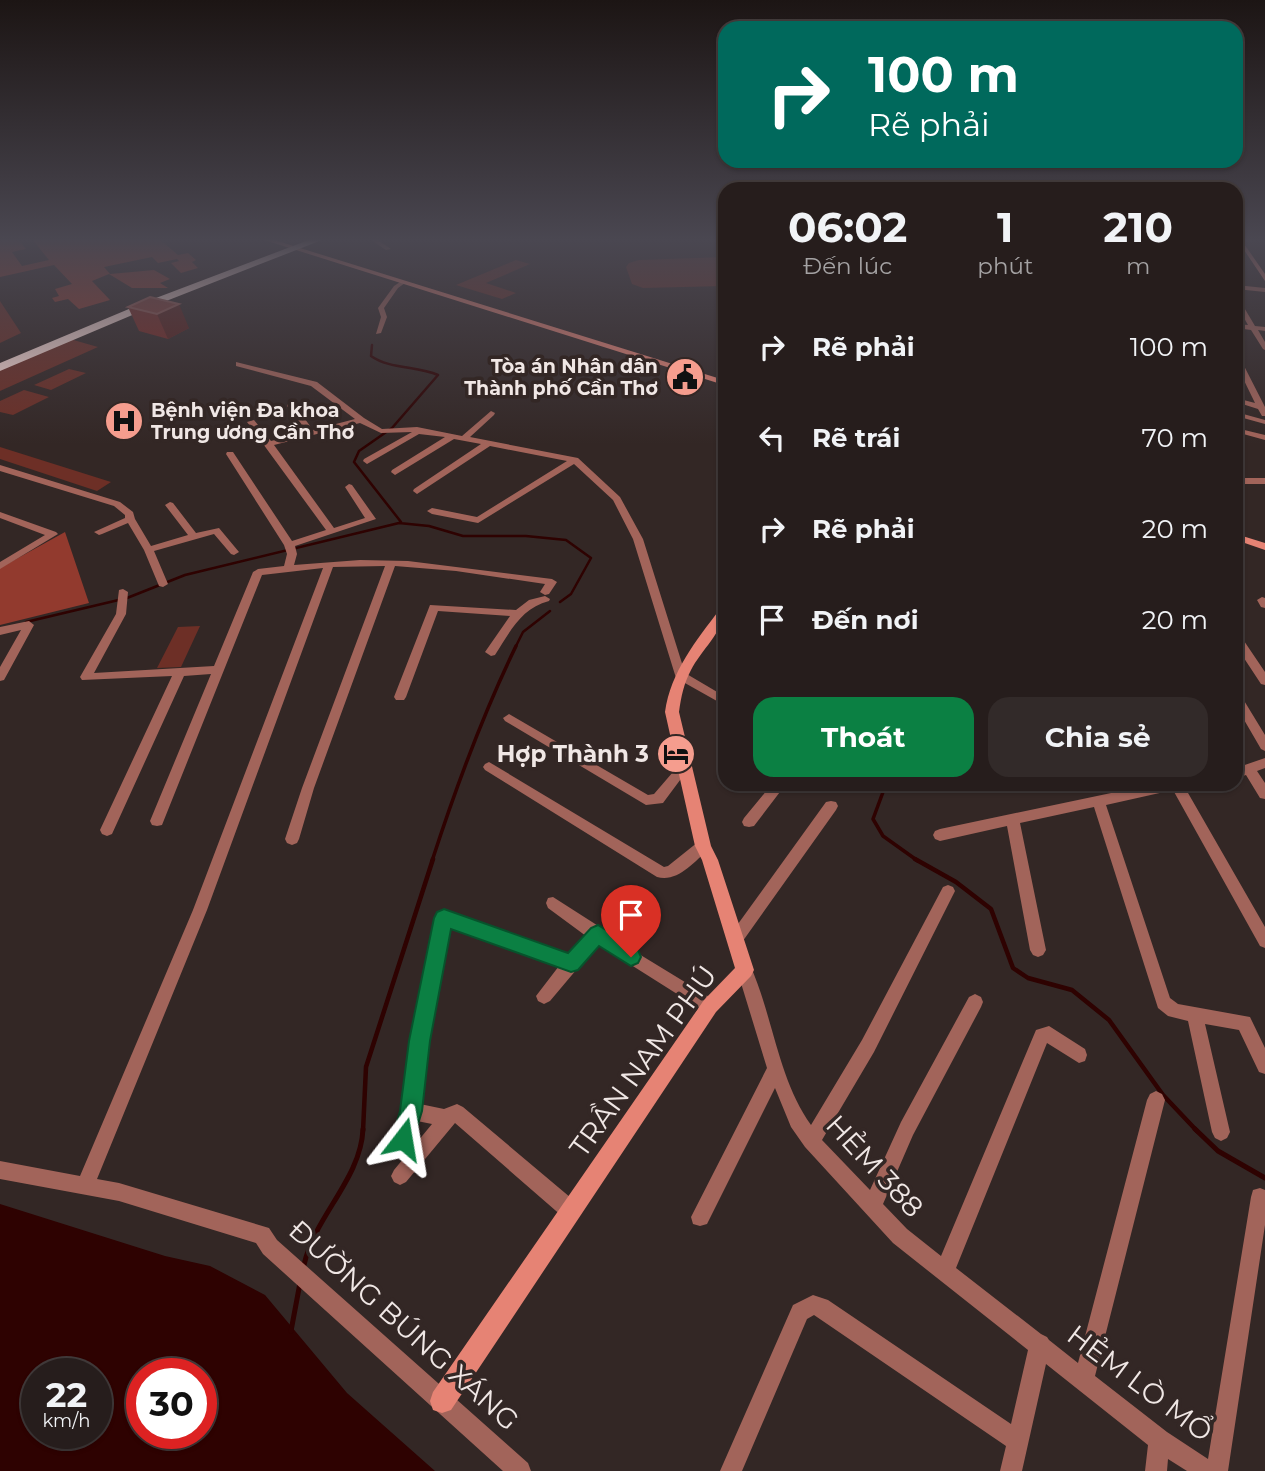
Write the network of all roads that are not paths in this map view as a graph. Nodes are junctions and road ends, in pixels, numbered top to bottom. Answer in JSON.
{"nodes":[{"id":1,"x":139,"y":307,"type":"edge"},
{"id":2,"x":382,"y":307,"type":"edge"},
{"id":3,"x":480,"y":307,"type":"edge"},
{"id":4,"x":491,"y":307,"type":"edge"},
{"id":5,"x":1243,"y":311,"type":"edge"},
{"id":6,"x":1243,"y":327,"type":"edge"},
{"id":7,"x":1253,"y":328,"type":"junction"},
{"id":8,"x":1265,"y":329,"type":"edge"},
{"id":9,"x":378,"y":333,"type":"dead end"},
{"id":10,"x":64,"y":336,"type":"junction"},
{"id":11,"x":1265,"y":348,"type":"edge"},
{"id":12,"x":0,"y":360,"type":"edge"},
{"id":13,"x":239,"y":364,"type":"dead end"},
{"id":14,"x":0,"y":367,"type":"edge"},
{"id":15,"x":1243,"y":376,"type":"edge"},
{"id":16,"x":718,"y":379,"type":"edge"},
{"id":17,"x":718,"y":379,"type":"edge"},
{"id":18,"x":1243,"y":403,"type":"edge"},
{"id":19,"x":291,"y":406,"type":"dead end"},
{"id":20,"x":1263,"y":410,"type":"edge"},
{"id":21,"x":491,"y":413,"type":"dead end"},
{"id":22,"x":1243,"y":416,"type":"edge"},
{"id":23,"x":361,"y":420,"type":"junction"},
{"id":24,"x":251,"y":422,"type":"dead end"},
{"id":25,"x":1265,"y":422,"type":"edge"},
{"id":26,"x":425,"y":430,"type":"junction"},
{"id":27,"x":1243,"y":432,"type":"edge"},
{"id":28,"x":312,"y":434,"type":"junction"},
{"id":29,"x":451,"y":437,"type":"junction"},
{"id":30,"x":1265,"y":438,"type":"edge"},
{"id":31,"x":463,"y":439,"type":"junction"},
{"id":32,"x":489,"y":443,"type":"junction"},
{"id":33,"x":269,"y":444,"type":"junction"},
{"id":34,"x":230,"y":454,"type":"dead end"},
{"id":35,"x":575,"y":460,"type":"junction"},
{"id":36,"x":367,"y":461,"type":"dead end"},
{"id":37,"x":0,"y":467,"type":"edge"},
{"id":38,"x":395,"y":472,"type":"dead end"},
{"id":39,"x":1265,"y":481,"type":"edge"},
{"id":40,"x":1243,"y":484,"type":"edge"},
{"id":41,"x":349,"y":487,"type":"dead end"},
{"id":42,"x":417,"y":491,"type":"dead end"},
{"id":43,"x":170,"y":505,"type":"dead end"},
{"id":44,"x":432,"y":511,"type":"dead end"},
{"id":45,"x":0,"y":515,"type":"edge"},
{"id":46,"x":11,"y":519,"type":"junction"},
{"id":47,"x":130,"y":519,"type":"junction"},
{"id":48,"x":0,"y":525,"type":"edge"},
{"id":49,"x":99,"y":532,"type":"dead end"},
{"id":50,"x":332,"y":532,"type":"junction"},
{"id":51,"x":193,"y":536,"type":"junction"},
{"id":52,"x":1243,"y":539,"type":"edge"},
{"id":53,"x":1243,"y":547,"type":"edge"},
{"id":54,"x":1265,"y":547,"type":"edge"},
{"id":55,"x":290,"y":548,"type":"junction"},
{"id":56,"x":149,"y":550,"type":"junction"},
{"id":57,"x":234,"y":551,"type":"dead end"},
{"id":58,"x":1265,"y":554,"type":"edge"},
{"id":59,"x":391,"y":563,"type":"junction"},
{"id":60,"x":0,"y":566,"type":"edge"},
{"id":61,"x":329,"y":566,"type":"junction"},
{"id":62,"x":288,"y":568,"type":"junction"},
{"id":63,"x":163,"y":584,"type":"dead end"},
{"id":64,"x":124,"y":596,"type":"dead end"},
{"id":65,"x":517,"y":614,"type":"junction"},
{"id":66,"x":718,"y":625,"type":"edge"},
{"id":67,"x":0,"y":631,"type":"edge"},
{"id":68,"x":1243,"y":648,"type":"edge"},
{"id":69,"x":491,"y":652,"type":"dead end"},
{"id":70,"x":218,"y":670,"type":"junction"},
{"id":71,"x":180,"y":672,"type":"junction"},
{"id":72,"x":680,"y":676,"type":"junction"},
{"id":73,"x":0,"y":677,"type":"edge"},
{"id":74,"x":1265,"y":681,"type":"edge"},
{"id":75,"x":400,"y":697,"type":"dead end"},
{"id":76,"x":718,"y":698,"type":"edge"},
{"id":77,"x":1243,"y":709,"type":"edge"},
{"id":78,"x":509,"y":718,"type":"dead end"},
{"id":79,"x":1265,"y":746,"type":"edge"},
{"id":80,"x":1265,"y":763,"type":"edge"},
{"id":81,"x":489,"y":767,"type":"dead end"},
{"id":82,"x":683,"y":768,"type":"junction"},
{"id":83,"x":1250,"y":770,"type":"junction"},
{"id":84,"x":1243,"y":772,"type":"edge"},
{"id":85,"x":774,"y":791,"type":"edge"},
{"id":86,"x":1147,"y":791,"type":"edge"},
{"id":87,"x":1181,"y":791,"type":"edge"},
{"id":88,"x":1265,"y":794,"type":"edge"},
{"id":89,"x":1099,"y":802,"type":"junction"},
{"id":90,"x":831,"y":806,"type":"dead end"},
{"id":91,"x":157,"y":821,"type":"dead end"},
{"id":92,"x":1013,"y":821,"type":"junction"},
{"id":93,"x":749,"y":822,"type":"dead end"},
{"id":94,"x":107,"y":830,"type":"dead end"},
{"id":95,"x":940,"y":835,"type":"dead end"},
{"id":96,"x":292,"y":839,"type":"dead end"},
{"id":97,"x":703,"y":846,"type":"junction"},
{"id":98,"x":948,"y":891,"type":"dead end"},
{"id":99,"x":553,"y":903,"type":"dead end"},
{"id":100,"x":598,"y":934,"type":"junction"},
{"id":101,"x":735,"y":940,"type":"junction"},
{"id":102,"x":1265,"y":942,"type":"edge"},
{"id":103,"x":1038,"y":950,"type":"dead end"},
{"id":104,"x":571,"y":963,"type":"junction"},
{"id":105,"x":746,"y":970,"type":"junction"},
{"id":106,"x":544,"y":996,"type":"dead end"},
{"id":107,"x":975,"y":1002,"type":"dead end"},
{"id":108,"x":710,"y":1006,"type":"junction"},
{"id":109,"x":1195,"y":1014,"type":"junction"},
{"id":110,"x":1079,"y":1055,"type":"dead end"},
{"id":111,"x":1265,"y":1066,"type":"edge"},
{"id":112,"x":776,"y":1069,"type":"junction"},
{"id":113,"x":1156,"y":1100,"type":"dead end"},
{"id":114,"x":411,"y":1111,"type":"junction"},
{"id":115,"x":448,"y":1119,"type":"junction"},
{"id":116,"x":1221,"y":1132,"type":"dead end"},
{"id":117,"x":403,"y":1139,"type":"dead end"},
{"id":118,"x":811,"y":1141,"type":"junction"},
{"id":119,"x":0,"y":1170,"type":"edge"},
{"id":120,"x":400,"y":1176,"type":"dead end"},
{"id":121,"x":86,"y":1184,"type":"junction"},
{"id":122,"x":1260,"y":1197,"type":"dead end"},
{"id":123,"x":872,"y":1207,"type":"junction"},
{"id":124,"x":570,"y":1210,"type":"junction"},
{"id":125,"x":700,"y":1217,"type":"dead end"},
{"id":126,"x":945,"y":1271,"type":"junction"},
{"id":127,"x":1040,"y":1344,"type":"junction"},
{"id":128,"x":1084,"y":1380,"type":"junction"},
{"id":129,"x":442,"y":1401,"type":"junction"},
{"id":130,"x":1159,"y":1440,"type":"junction"},
{"id":131,"x":1017,"y":1441,"type":"junction"},
{"id":132,"x":520,"y":1471,"type":"edge"},
{"id":133,"x":732,"y":1471,"type":"edge"},
{"id":134,"x":1011,"y":1471,"type":"edge"},
{"id":135,"x":1156,"y":1471,"type":"edge"},
{"id":136,"x":1207,"y":1471,"type":"edge"},
{"id":137,"x":1217,"y":1471,"type":"edge"}],
"edges":[{"from":1,"to":10,"type":"highway"},
{"from":2,"to":9,"type":"street"},
{"from":3,"to":17,"type":"main road"},
{"from":4,"to":16,"type":"main road"},
{"from":5,"to":7,"type":"street"},
{"from":6,"to":7,"type":"street"},
{"from":7,"to":8,"type":"street"},
{"from":7,"to":11,"type":"street"},
{"from":10,"to":12,"type":"highway"},
{"from":10,"to":14,"type":"highway"},
{"from":13,"to":23,"type":"street"},
{"from":15,"to":20,"type":"street"},
{"from":18,"to":20,"type":"street"},
{"from":19,"to":28,"type":"street"},
{"from":21,"to":31,"type":"street"},
{"from":22,"to":25,"type":"street"},
{"from":23,"to":26,"type":"street"},
{"from":23,"to":28,"type":"street"},
{"from":24,"to":33,"type":"street"},
{"from":26,"to":29,"type":"street"},
{"from":26,"to":36,"type":"street"},
{"from":27,"to":30,"type":"street"},
{"from":28,"to":33,"type":"street"},
{"from":29,"to":31,"type":"street"},
{"from":29,"to":38,"type":"street"},
{"from":31,"to":32,"type":"street"},
{"from":32,"to":35,"type":"street"},
{"from":32,"to":42,"type":"street"},
{"from":33,"to":50,"type":"street"},
{"from":34,"to":55,"type":"street"},
{"from":35,"to":44,"type":"street"},
{"from":35,"to":72,"type":"street"},
{"from":37,"to":47,"type":"street"},
{"from":39,"to":40,"type":"street"},
{"from":41,"to":50,"type":"street"},
{"from":43,"to":51,"type":"street"},
{"from":45,"to":46,"type":"street"},
{"from":46,"to":48,"type":"street"},
{"from":46,"to":60,"type":"street"},
{"from":47,"to":49,"type":"street"},
{"from":47,"to":56,"type":"street"},
{"from":50,"to":55,"type":"street"},
{"from":51,"to":56,"type":"street"},
{"from":51,"to":57,"type":"street"},
{"from":52,"to":54,"type":"main road"},
{"from":53,"to":58,"type":"main road"},
{"from":55,"to":62,"type":"street"},
{"from":56,"to":63,"type":"street"},
{"from":59,"to":61,"type":"street"},
{"from":59,"to":65,"type":"street"},
{"from":59,"to":96,"type":"street"},
{"from":61,"to":62,"type":"street"},
{"from":61,"to":121,"type":"street"},
{"from":62,"to":70,"type":"street"},
{"from":64,"to":71,"type":"street"},
{"from":65,"to":69,"type":"street"},
{"from":65,"to":75,"type":"street"},
{"from":66,"to":72,"type":"main road","name":"TRẦN NAM PHÚ"},
{"from":67,"to":73,"type":"street"},
{"from":68,"to":74,"type":"street"},
{"from":70,"to":71,"type":"street"},
{"from":70,"to":91,"type":"street"},
{"from":71,"to":94,"type":"street"},
{"from":72,"to":76,"type":"street"},
{"from":72,"to":82,"type":"main road","name":"TRẦN NAM PHÚ"},
{"from":77,"to":79,"type":"street"},
{"from":78,"to":82,"type":"street"},
{"from":80,"to":83,"type":"street"},
{"from":81,"to":97,"type":"street"},
{"from":82,"to":97,"type":"main road","name":"TRẦN NAM PHÚ"},
{"from":83,"to":84,"type":"street"},
{"from":83,"to":88,"type":"street"},
{"from":85,"to":93,"type":"street"},
{"from":86,"to":89,"type":"street"},
{"from":87,"to":102,"type":"street"},
{"from":89,"to":92,"type":"street"},
{"from":89,"to":109,"type":"street"},
{"from":90,"to":101,"type":"street"},
{"from":92,"to":95,"type":"street"},
{"from":92,"to":103,"type":"street"},
{"from":97,"to":101,"type":"main road","name":"TRẦN NAM PHÚ"},
{"from":98,"to":118,"type":"street"},
{"from":99,"to":100,"type":"street"},
{"from":100,"to":104,"type":"street"},
{"from":100,"to":108,"type":"street"},
{"from":101,"to":105,"type":"main road","name":"TRẦN NAM PHÚ"},
{"from":104,"to":106,"type":"street"},
{"from":104,"to":114,"type":"street"},
{"from":105,"to":108,"type":"main road","name":"TRẦN NAM PHÚ"},
{"from":105,"to":112,"type":"street","name":"HẺM 388"},
{"from":107,"to":123,"type":"street"},
{"from":108,"to":124,"type":"main road","name":"TRẦN NAM PHÚ"},
{"from":109,"to":111,"type":"street"},
{"from":109,"to":116,"type":"street"},
{"from":110,"to":126,"type":"street"},
{"from":112,"to":118,"type":"street","name":"HẺM 388"},
{"from":112,"to":125,"type":"street"},
{"from":113,"to":128,"type":"street"},
{"from":114,"to":115,"type":"street"},
{"from":114,"to":117,"type":"street"},
{"from":115,"to":120,"type":"street"},
{"from":115,"to":124,"type":"street"},
{"from":118,"to":123,"type":"street","name":"HẺM 388"},
{"from":119,"to":121,"type":"street","name":"ĐƯỜNG BÚNG XÁNG"},
{"from":121,"to":129,"type":"street","name":"ĐƯỜNG BÚNG XÁNG"},
{"from":122,"to":137,"type":"street"},
{"from":123,"to":126,"type":"street","name":"HẺM 388"},
{"from":124,"to":129,"type":"main road","name":"TRẦN NAM PHÚ"},
{"from":126,"to":127,"type":"street","name":"HẺM 388"},
{"from":127,"to":128,"type":"street","name":"HẺM LÒ MỔ"},
{"from":127,"to":131,"type":"street","name":"HẺM LÒ MỔ"},
{"from":128,"to":130,"type":"street","name":"HẺM LÒ MỔ"},
{"from":129,"to":132,"type":"street","name":"ĐƯỜNG BÚNG XÁNG"},
{"from":130,"to":135,"type":"street"},
{"from":130,"to":136,"type":"street","name":"HẺM LÒ MỔ"},
{"from":131,"to":133,"type":"street"},
{"from":131,"to":134,"type":"street","name":"HẺM LÒ MỔ"}]}
